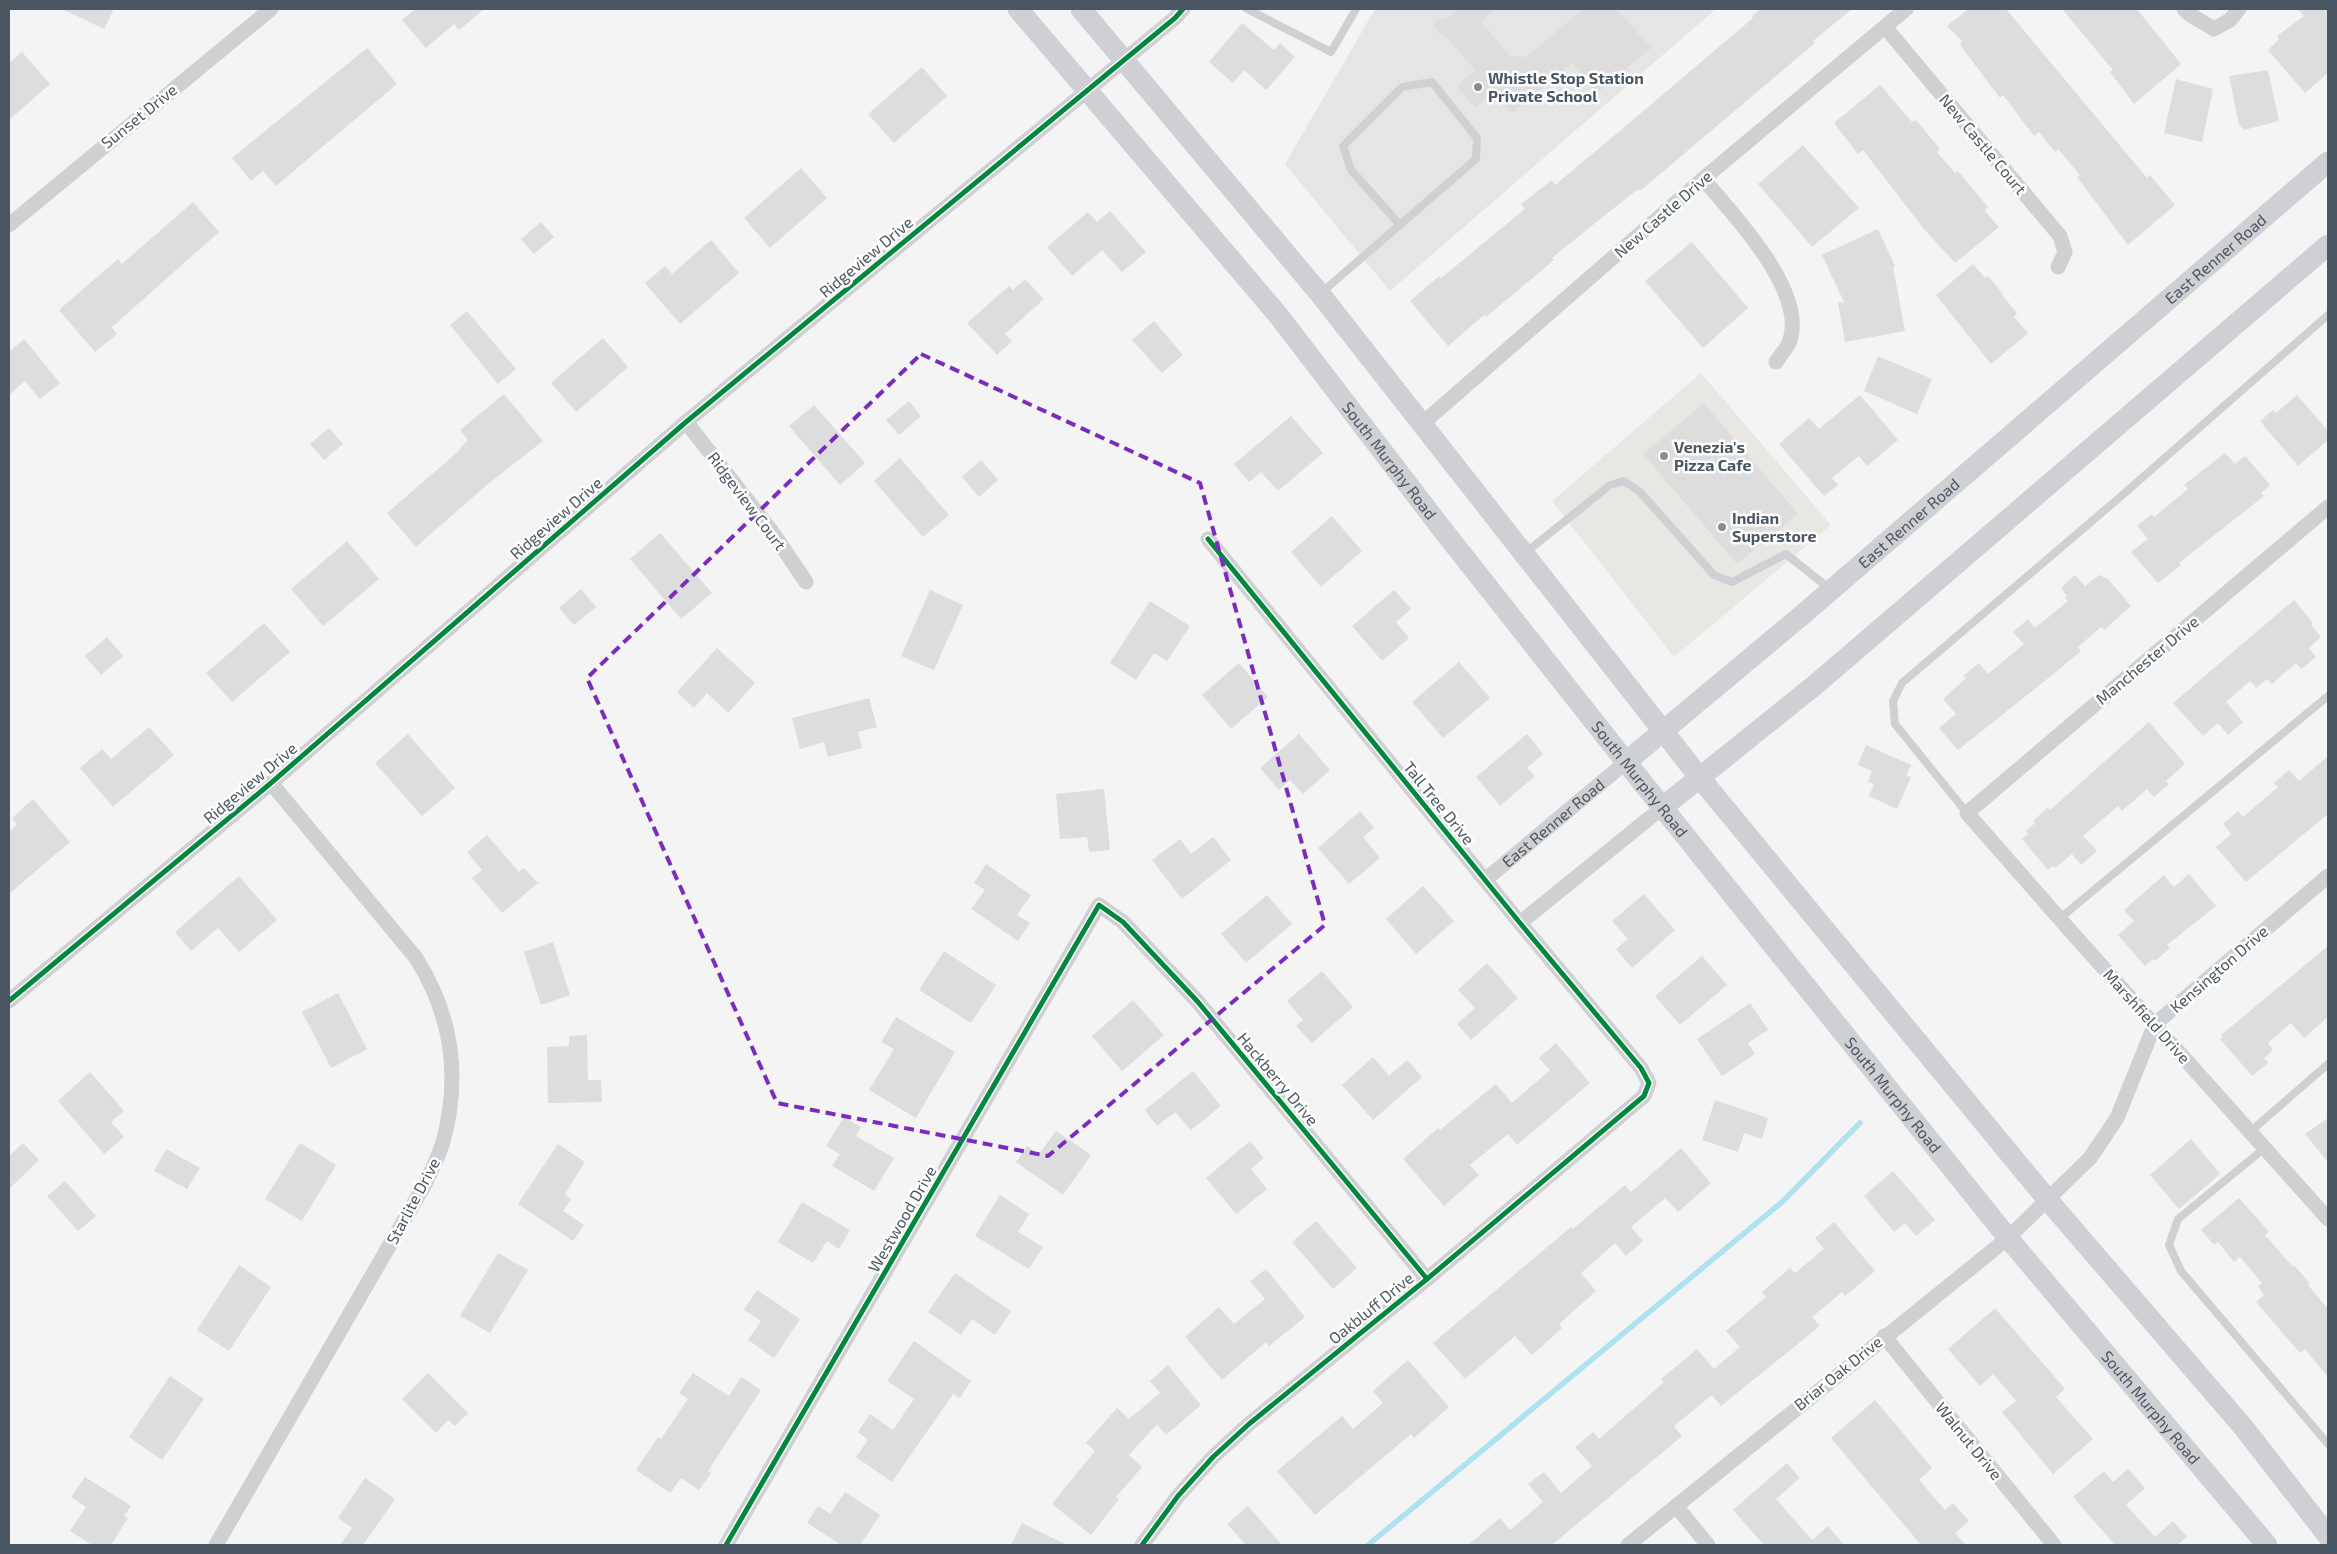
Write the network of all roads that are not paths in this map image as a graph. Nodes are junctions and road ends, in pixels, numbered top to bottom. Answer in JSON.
{"nodes":[{"id":1,"x":271,"y":9,"type":"edge"},
{"id":2,"x":1018,"y":9,"type":"edge"},
{"id":3,"x":1081,"y":9,"type":"edge"},
{"id":4,"x":1183,"y":9,"type":"edge"},
{"id":5,"x":1247,"y":9,"type":"edge"},
{"id":6,"x":1356,"y":9,"type":"edge"},
{"id":7,"x":1906,"y":9,"type":"edge"},
{"id":8,"x":2184,"y":9,"type":"edge"},
{"id":9,"x":2240,"y":9,"type":"edge"},
{"id":10,"x":1884,"y":27,"type":"junction"},
{"id":11,"x":1124,"y":60,"type":"junction"},
{"id":12,"x":1087,"y":90,"type":"junction"},
{"id":13,"x":2328,"y":162,"type":"edge"},
{"id":14,"x":1703,"y":179,"type":"junction"},
{"id":15,"x":9,"y":225,"type":"edge"},
{"id":16,"x":1400,"y":225,"type":"junction"},
{"id":17,"x":2328,"y":245,"type":"edge"},
{"id":18,"x":2058,"y":266,"type":"dead end"},
{"id":19,"x":1320,"y":294,"type":"junction"},
{"id":20,"x":2328,"y":315,"type":"edge"},
{"id":21,"x":1776,"y":362,"type":"dead end"},
{"id":22,"x":686,"y":422,"type":"junction"},
{"id":23,"x":1423,"y":423,"type":"junction"},
{"id":24,"x":2328,"y":507,"type":"edge"},
{"id":25,"x":1208,"y":539,"type":"dead end"},
{"id":26,"x":1523,"y":555,"type":"junction"},
{"id":27,"x":806,"y":582,"type":"dead end"},
{"id":28,"x":1831,"y":590,"type":"junction"},
{"id":29,"x":2328,"y":696,"type":"edge"},
{"id":30,"x":1664,"y":731,"type":"junction"},
{"id":31,"x":1626,"y":762,"type":"junction"},
{"id":32,"x":1700,"y":778,"type":"junction"},
{"id":33,"x":271,"y":782,"type":"junction"},
{"id":34,"x":1663,"y":807,"type":"junction"},
{"id":35,"x":1967,"y":813,"type":"junction"},
{"id":36,"x":2328,"y":876,"type":"edge"},
{"id":37,"x":1485,"y":880,"type":"junction"},
{"id":38,"x":1099,"y":905,"type":"joint"},
{"id":39,"x":2059,"y":919,"type":"junction"},
{"id":40,"x":1520,"y":923,"type":"junction"},
{"id":41,"x":9,"y":1001,"type":"edge"},
{"id":42,"x":2155,"y":1024,"type":"junction"},
{"id":43,"x":2328,"y":1064,"type":"edge"},
{"id":44,"x":1649,"y":1082,"type":"joint"},
{"id":45,"x":2251,"y":1131,"type":"junction"},
{"id":46,"x":2266,"y":1147,"type":"junction"},
{"id":47,"x":2047,"y":1199,"type":"junction"},
{"id":48,"x":2328,"y":1219,"type":"edge"},
{"id":49,"x":2008,"y":1238,"type":"junction"},
{"id":50,"x":1427,"y":1279,"type":"junction"},
{"id":51,"x":1884,"y":1336,"type":"junction"},
{"id":52,"x":2328,"y":1444,"type":"edge"},
{"id":53,"x":1676,"y":1506,"type":"junction"},
{"id":54,"x":2328,"y":1536,"type":"edge"},
{"id":55,"x":216,"y":1545,"type":"edge"},
{"id":56,"x":726,"y":1545,"type":"edge"},
{"id":57,"x":1142,"y":1545,"type":"edge"},
{"id":58,"x":1628,"y":1545,"type":"edge"},
{"id":59,"x":1708,"y":1545,"type":"edge"},
{"id":60,"x":2054,"y":1545,"type":"edge"},
{"id":61,"x":2267,"y":1545,"type":"edge"}],
"edges":[{"from":1,"to":15,"type":"street","name":"Sunset Drive"},
{"from":2,"to":12,"type":"main road","name":"South Murphy Road"},
{"from":3,"to":11,"type":"main road"},
{"from":4,"to":11,"type":"street","name":"Ridgeview Drive"},
{"from":5,"to":6,"type":"lane"},
{"from":7,"to":10,"type":"street","name":"New Castle Drive"},
{"from":8,"to":9,"type":"street"},
{"from":10,"to":14,"type":"street","name":"New Castle Drive"},
{"from":10,"to":18,"type":"street","name":"New Castle Court"},
{"from":11,"to":12,"type":"street","name":"Ridgeview Drive"},
{"from":11,"to":19,"type":"main road"},
{"from":12,"to":22,"type":"street","name":"Ridgeview Drive"},
{"from":12,"to":31,"type":"main road","name":"South Murphy Road"},
{"from":13,"to":28,"type":"main road","name":"East Renner Road"},
{"from":14,"to":21,"type":"street"},
{"from":14,"to":23,"type":"street","name":"New Castle Drive"},
{"from":16,"to":16,"type":"lane"},
{"from":16,"to":19,"type":"lane"},
{"from":17,"to":32,"type":"main road"},
{"from":19,"to":23,"type":"main road"},
{"from":20,"to":35,"type":"lane"},
{"from":22,"to":27,"type":"street","name":"Ridgeview Court"},
{"from":22,"to":33,"type":"street","name":"Ridgeview Drive"},
{"from":23,"to":26,"type":"main road"},
{"from":24,"to":35,"type":"street","name":"Manchester Drive"},
{"from":25,"to":37,"type":"street","name":"Tall Tree Drive"},
{"from":26,"to":28,"type":"lane"},
{"from":26,"to":30,"type":"main road"},
{"from":28,"to":30,"type":"main road","name":"East Renner Road"},
{"from":29,"to":39,"type":"lane"},
{"from":30,"to":31,"type":"main road","name":"East Renner Road"},
{"from":30,"to":32,"type":"main road"},
{"from":31,"to":34,"type":"main road","name":"South Murphy Road"},
{"from":31,"to":37,"type":"street","name":"East Renner Road"},
{"from":32,"to":34,"type":"main road"},
{"from":32,"to":47,"type":"main road"},
{"from":33,"to":41,"type":"street","name":"Ridgeview Drive"},
{"from":33,"to":55,"type":"street","name":"Starlite Drive"},
{"from":34,"to":40,"type":"street"},
{"from":34,"to":49,"type":"main road","name":"South Murphy Road"},
{"from":35,"to":39,"type":"street","name":"Marshfield Drive"},
{"from":36,"to":42,"type":"street","name":"Kensington Drive"},
{"from":37,"to":40,"type":"street","name":"Tall Tree Drive"},
{"from":38,"to":50,"type":"street","name":"Hackberry Drive"},
{"from":38,"to":56,"type":"street","name":"Westwood Drive"},
{"from":39,"to":42,"type":"street","name":"Marshfield Drive"},
{"from":40,"to":44,"type":"street","name":"Tall Tree Drive"},
{"from":42,"to":45,"type":"street","name":"Marshfield Drive"},
{"from":42,"to":47,"type":"street","name":"Kensington Drive"},
{"from":43,"to":45,"type":"lane"},
{"from":44,"to":50,"type":"street","name":"Oakbluff Drive"},
{"from":45,"to":46,"type":"street","name":"Marshfield Drive"},
{"from":46,"to":48,"type":"street","name":"Marshfield Drive"},
{"from":46,"to":52,"type":"lane"},
{"from":47,"to":49,"type":"street","name":"Briar Oak Drive"},
{"from":47,"to":54,"type":"main road"},
{"from":49,"to":51,"type":"street","name":"Briar Oak Drive"},
{"from":49,"to":61,"type":"main road","name":"South Murphy Road"},
{"from":50,"to":57,"type":"street","name":"Oakbluff Drive"},
{"from":51,"to":53,"type":"street","name":"Briar Oak Drive"},
{"from":51,"to":60,"type":"street","name":"Walnut Drive"},
{"from":53,"to":58,"type":"street","name":"Briar Oak Drive"},
{"from":53,"to":59,"type":"street"}]}
